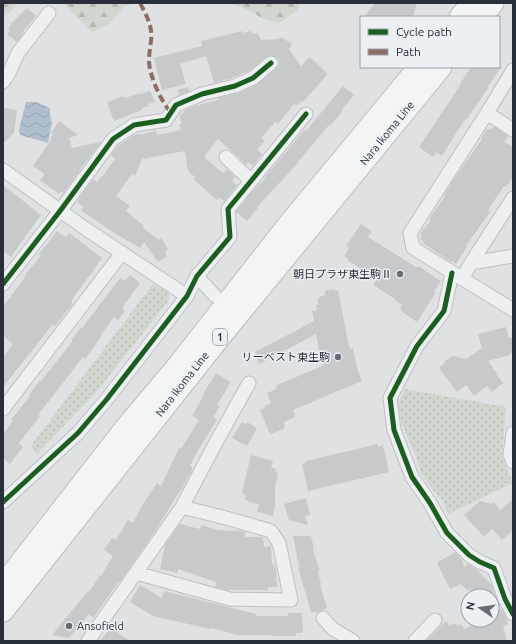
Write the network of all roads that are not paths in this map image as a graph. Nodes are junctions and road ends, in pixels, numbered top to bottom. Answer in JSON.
{"nodes":[{"id":1,"x":472,"y":3,"type":"edge"},
{"id":2,"x":493,"y":3,"type":"edge"},
{"id":3,"x":49,"y":13,"type":"dead end"},
{"id":4,"x":461,"y":16,"type":"edge"},
{"id":5,"x":483,"y":16,"type":"edge"},
{"id":6,"x":271,"y":63,"type":"dead end"},
{"id":7,"x":418,"y":68,"type":"edge"},
{"id":8,"x":440,"y":68,"type":"edge"},
{"id":9,"x":513,"y":70,"type":"edge"},
{"id":10,"x":3,"y":82,"type":"edge"},
{"id":11,"x":306,"y":114,"type":"dead end"},
{"id":12,"x":487,"y":114,"type":"junction"},
{"id":13,"x":513,"y":130,"type":"edge"},
{"id":14,"x":226,"y":157,"type":"dead end"},
{"id":15,"x":3,"y":170,"type":"edge"},
{"id":16,"x":251,"y":181,"type":"junction"},
{"id":17,"x":513,"y":198,"type":"edge"},
{"id":18,"x":60,"y":211,"type":"junction"},
{"id":19,"x":122,"y":253,"type":"junction"},
{"id":20,"x":513,"y":256,"type":"edge"},
{"id":21,"x":471,"y":263,"type":"junction"},
{"id":22,"x":8,"y":269,"type":"edge"},
{"id":23,"x":197,"y":276,"type":"junction"},
{"id":24,"x":457,"y":276,"type":"junction"},
{"id":25,"x":3,"y":284,"type":"edge"},
{"id":26,"x":187,"y":296,"type":"junction"},
{"id":27,"x":215,"y":296,"type":"dead end"},
{"id":28,"x":513,"y":310,"type":"edge"},
{"id":29,"x":249,"y":383,"type":"dead end"},
{"id":30,"x":3,"y":408,"type":"edge"},
{"id":31,"x":513,"y":433,"type":"edge"},
{"id":32,"x":513,"y":462,"type":"edge"},
{"id":33,"x":3,"y":502,"type":"edge"},
{"id":34,"x":182,"y":507,"type":"junction"},
{"id":35,"x":136,"y":573,"type":"junction"},
{"id":36,"x":3,"y":585,"type":"edge"},
{"id":37,"x":3,"y":611,"type":"edge"},
{"id":38,"x":513,"y":614,"type":"edge"},
{"id":39,"x":323,"y":618,"type":"dead end"},
{"id":40,"x":435,"y":620,"type":"dead end"},
{"id":41,"x":88,"y":641,"type":"edge"},
{"id":42,"x":353,"y":641,"type":"edge"},
{"id":43,"x":415,"y":641,"type":"edge"}],
"edges":[{"from":1,"to":4,"type":"main road"},
{"from":2,"to":5,"type":"main road"},
{"from":3,"to":10,"type":"street"},
{"from":6,"to":18,"type":"street"},
{"from":7,"to":36,"type":"main road","name":"Nara Ikoma Line","number":"1"},
{"from":8,"to":37,"type":"main road","name":"Nara Ikoma Line","number":"1"},
{"from":9,"to":12,"type":"street"},
{"from":11,"to":16,"type":"street"},
{"from":12,"to":13,"type":"street"},
{"from":12,"to":24,"type":"street"},
{"from":14,"to":16,"type":"street"},
{"from":15,"to":18,"type":"street"},
{"from":16,"to":23,"type":"street"},
{"from":17,"to":21,"type":"street"},
{"from":18,"to":19,"type":"street"},
{"from":18,"to":22,"type":"street"},
{"from":19,"to":26,"type":"street"},
{"from":19,"to":30,"type":"street"},
{"from":20,"to":21,"type":"street"},
{"from":21,"to":24,"type":"street"},
{"from":22,"to":25,"type":"street"},
{"from":23,"to":26,"type":"street"},
{"from":23,"to":27,"type":"street"},
{"from":24,"to":28,"type":"street"},
{"from":24,"to":38,"type":"street"},
{"from":26,"to":33,"type":"street"},
{"from":29,"to":34,"type":"street"},
{"from":31,"to":32,"type":"street"},
{"from":34,"to":35,"type":"street"},
{"from":34,"to":35,"type":"street"},
{"from":35,"to":41,"type":"street"},
{"from":39,"to":42,"type":"street"},
{"from":40,"to":43,"type":"street"}]}
